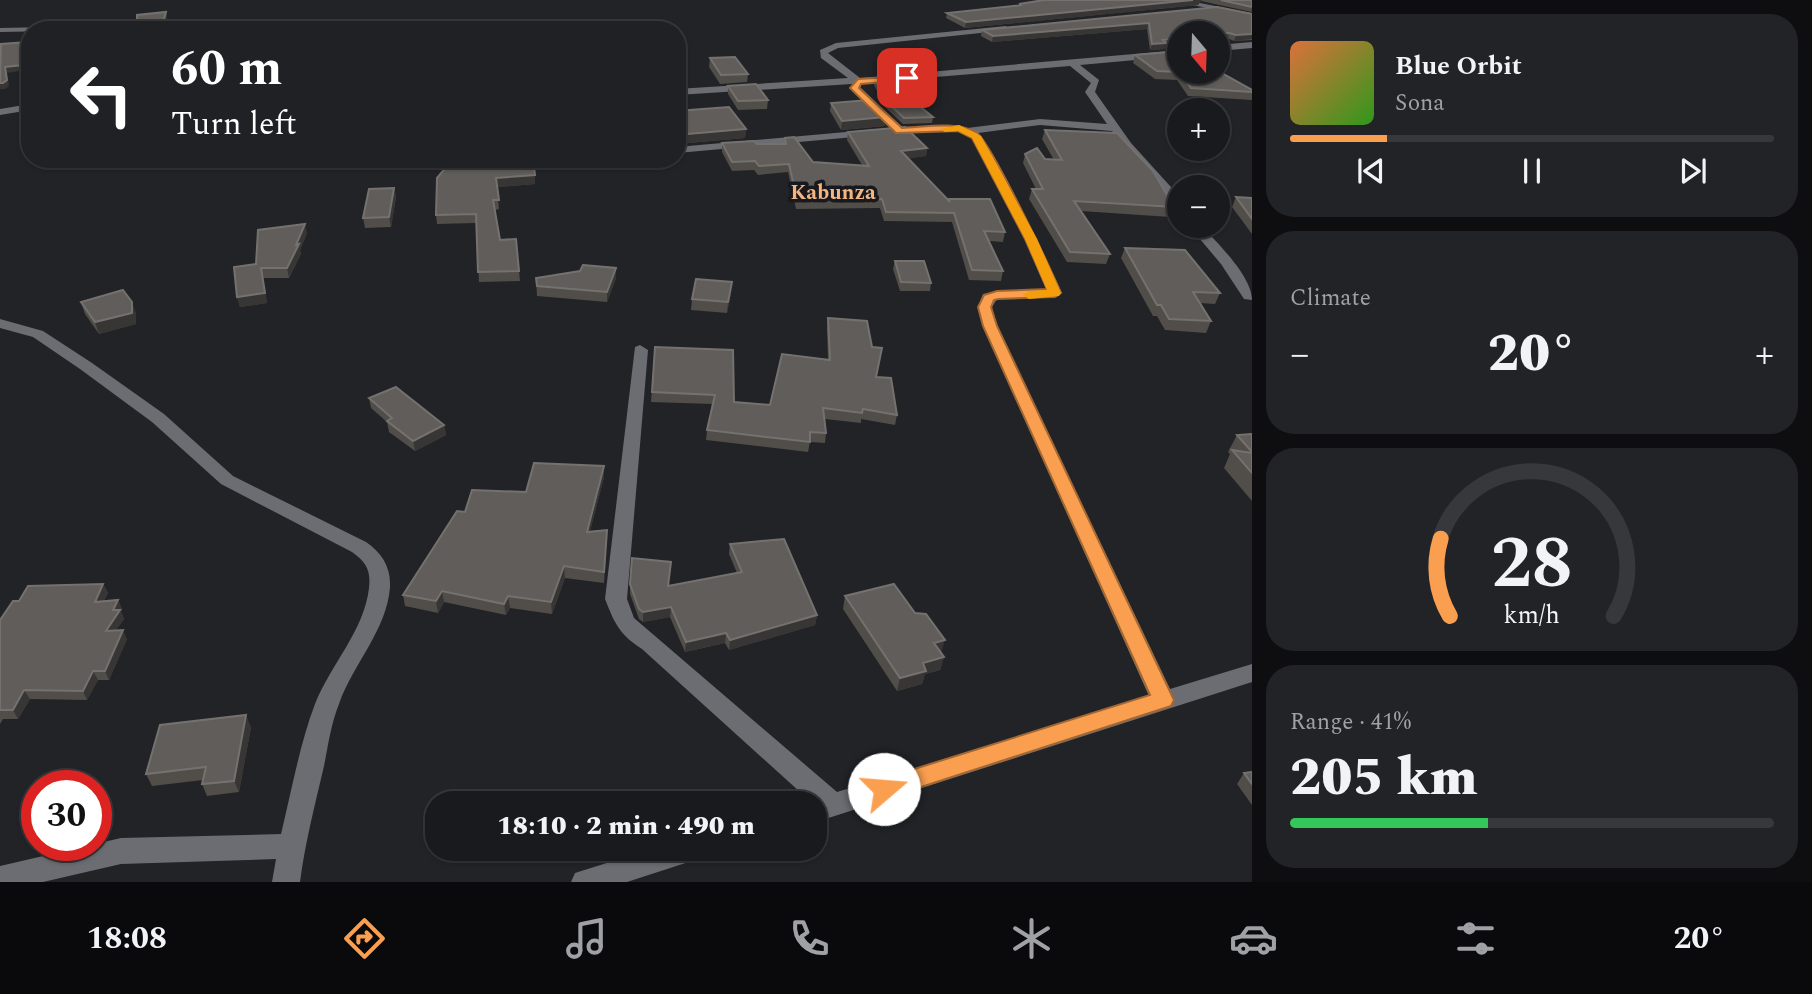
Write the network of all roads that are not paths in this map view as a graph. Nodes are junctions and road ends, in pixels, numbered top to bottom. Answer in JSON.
{"nodes":[{"id":1,"x":1172,"y":0,"type":"edge"},
{"id":2,"x":1215,"y":8,"type":"junction"},
{"id":3,"x":1175,"y":12,"type":"edge"},
{"id":4,"x":1252,"y":15,"type":"edge"},
{"id":5,"x":1016,"y":27,"type":"edge"},
{"id":6,"x":0,"y":30,"type":"edge"},
{"id":7,"x":21,"y":30,"type":"edge"},
{"id":8,"x":1252,"y":45,"type":"edge"},
{"id":9,"x":1230,"y":47,"type":"edge"},
{"id":10,"x":1167,"y":54,"type":"edge"},
{"id":11,"x":1073,"y":64,"type":"junction"},
{"id":12,"x":858,"y":81,"type":"junction"},
{"id":13,"x":686,"y":91,"type":"edge"},
{"id":14,"x":21,"y":108,"type":"edge"},
{"id":15,"x":0,"y":112,"type":"edge"},
{"id":16,"x":1115,"y":128,"type":"junction"},
{"id":17,"x":900,"y":131,"type":"junction"},
{"id":18,"x":968,"y":131,"type":"junction"},
{"id":19,"x":686,"y":149,"type":"edge"},
{"id":20,"x":1167,"y":190,"type":"edge"},
{"id":21,"x":1206,"y":238,"type":"edge"},
{"id":22,"x":1249,"y":296,"type":"dead end"},
{"id":23,"x":0,"y":323,"type":"edge"},
{"id":24,"x":0,"y":331,"type":"edge"},
{"id":25,"x":38,"y":334,"type":"junction"},
{"id":26,"x":640,"y":350,"type":"dead end"},
{"id":27,"x":1252,"y":673,"type":"edge"},
{"id":28,"x":1163,"y":700,"type":"junction"},
{"id":29,"x":807,"y":791,"type":"edge"},
{"id":30,"x":827,"y":806,"type":"edge"},
{"id":31,"x":291,"y":846,"type":"junction"},
{"id":32,"x":653,"y":861,"type":"edge"},
{"id":33,"x":0,"y":879,"type":"edge"},
{"id":34,"x":286,"y":882,"type":"edge"},
{"id":35,"x":586,"y":882,"type":"edge"}],
"edges":[{"from":1,"to":2,"type":"street"},
{"from":2,"to":3,"type":"street"},
{"from":2,"to":4,"type":"street"},
{"from":5,"to":12,"type":"street"},
{"from":6,"to":7,"type":"street"},
{"from":8,"to":9,"type":"street"},
{"from":10,"to":11,"type":"street"},
{"from":11,"to":12,"type":"street"},
{"from":11,"to":16,"type":"street"},
{"from":12,"to":13,"type":"street"},
{"from":12,"to":17,"type":"street"},
{"from":14,"to":15,"type":"street"},
{"from":16,"to":18,"type":"street"},
{"from":16,"to":20,"type":"street"},
{"from":17,"to":18,"type":"street"},
{"from":17,"to":19,"type":"street"},
{"from":18,"to":28,"type":"street"},
{"from":21,"to":22,"type":"street"},
{"from":23,"to":25,"type":"street"},
{"from":24,"to":25,"type":"street"},
{"from":25,"to":31,"type":"street"},
{"from":26,"to":29,"type":"street"},
{"from":27,"to":28,"type":"street"},
{"from":28,"to":30,"type":"street"},
{"from":31,"to":33,"type":"street"},
{"from":31,"to":34,"type":"street"},
{"from":32,"to":35,"type":"street"}]}
